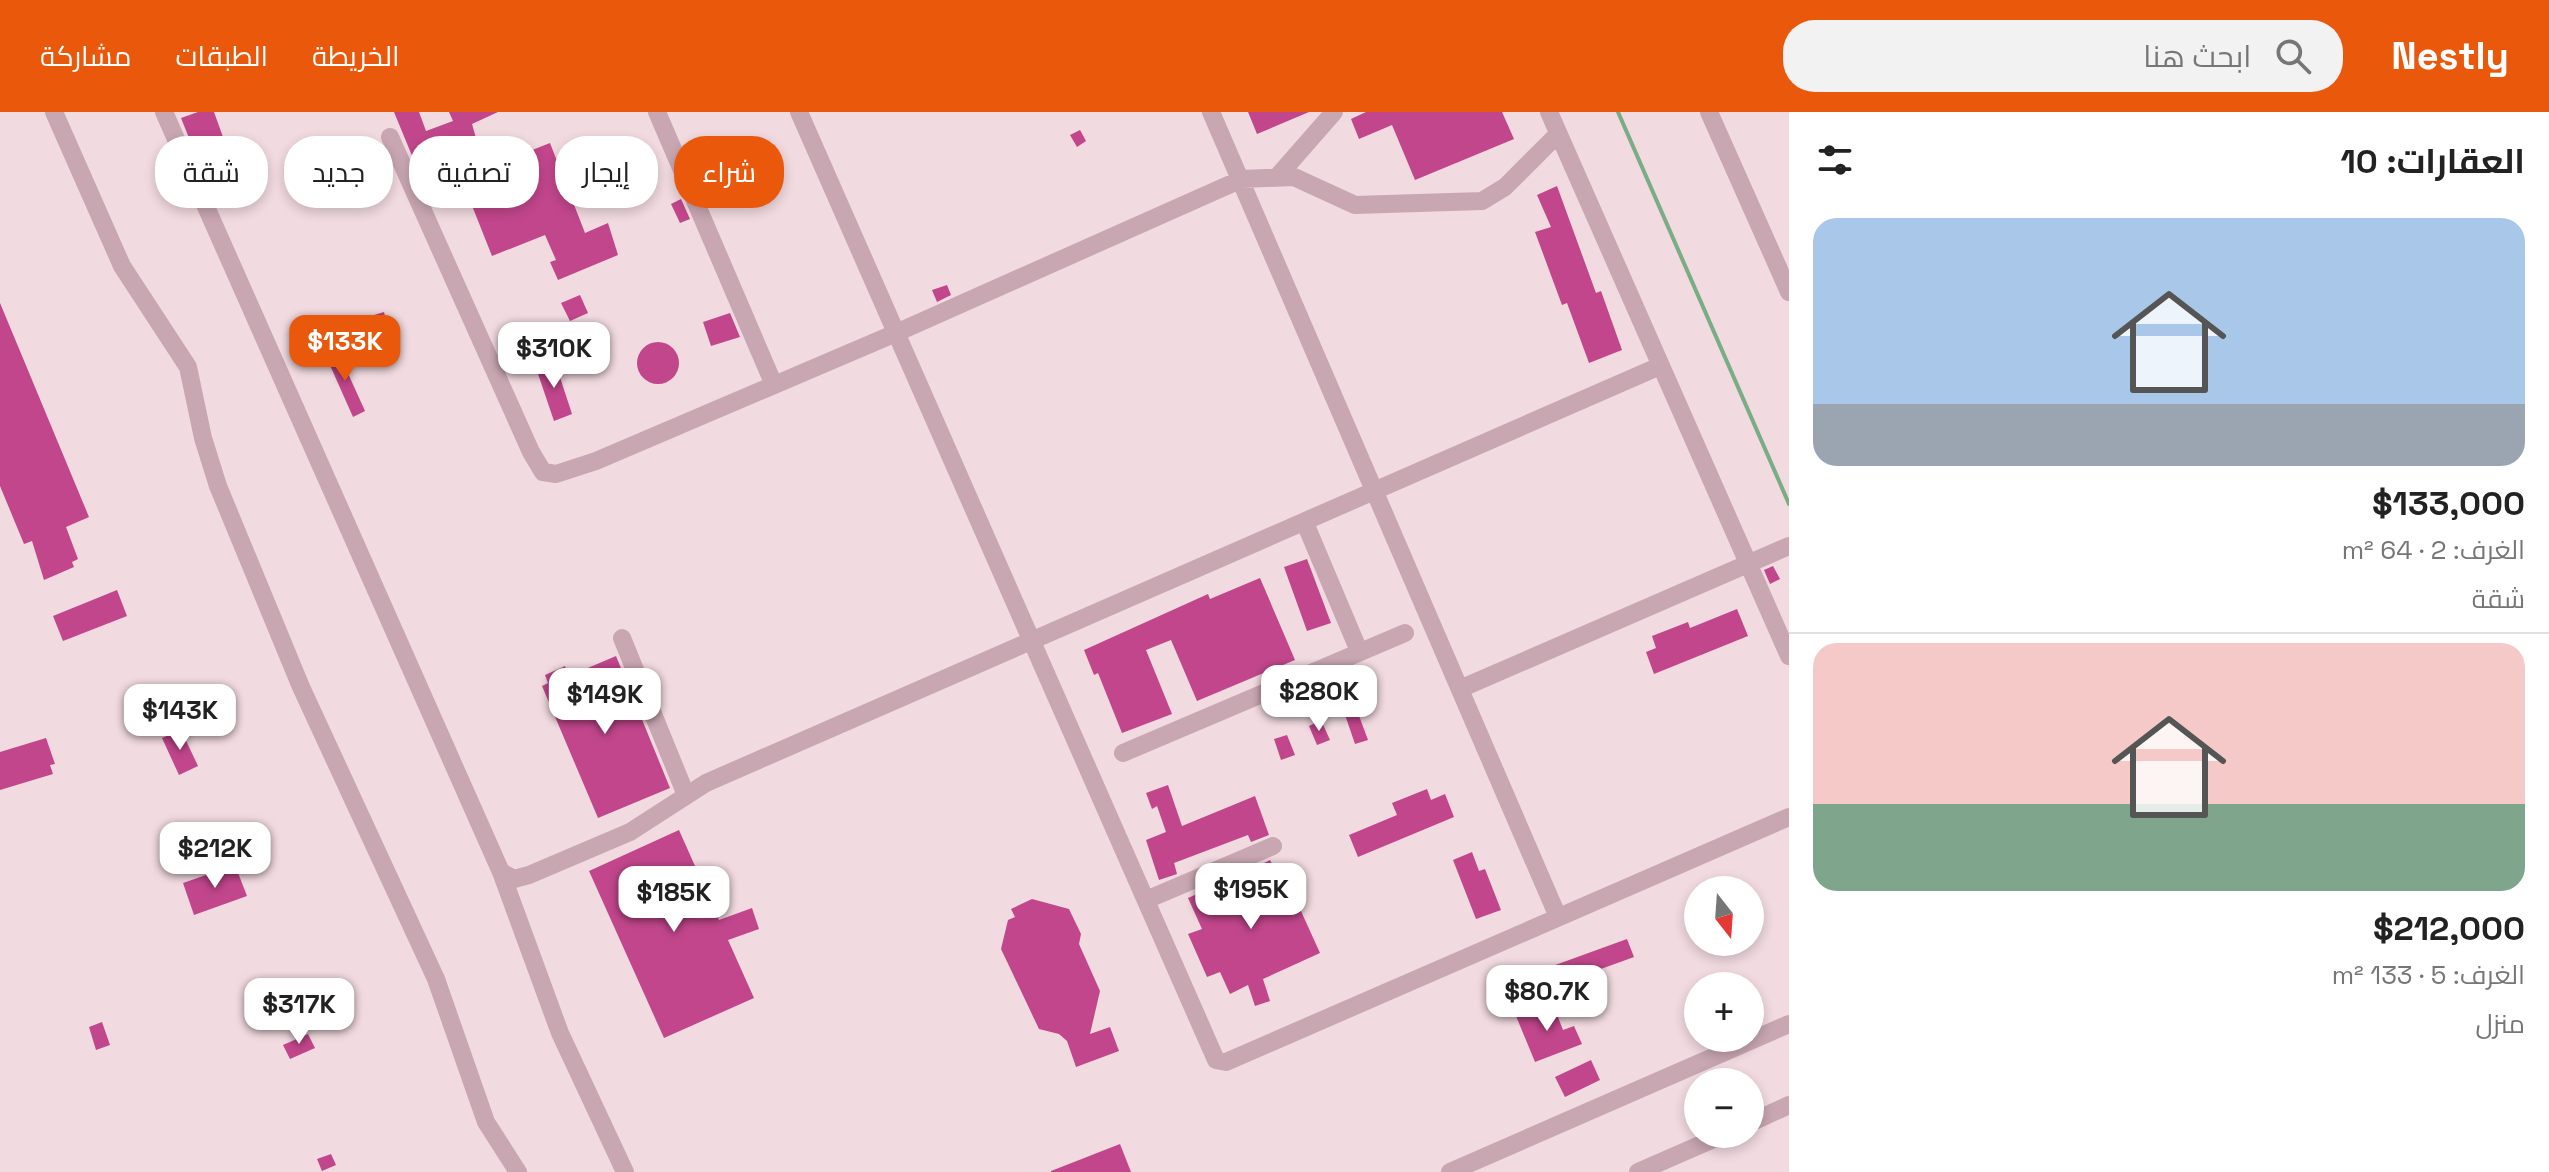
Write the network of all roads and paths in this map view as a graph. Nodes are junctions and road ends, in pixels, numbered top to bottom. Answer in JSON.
{"nodes":[{"id":1,"x":54,"y":112,"type":"edge"},
{"id":2,"x":164,"y":112,"type":"edge"},
{"id":3,"x":657,"y":112,"type":"edge"},
{"id":4,"x":799,"y":112,"type":"edge"},
{"id":5,"x":1211,"y":112,"type":"edge"},
{"id":6,"x":1334,"y":112,"type":"edge"},
{"id":7,"x":1549,"y":112,"type":"edge"},
{"id":8,"x":1709,"y":112,"type":"edge"},
{"id":9,"x":1558,"y":134,"type":"junction"},
{"id":10,"x":393,"y":144,"type":"edge"},
{"id":11,"x":1278,"y":176,"type":"junction"},
{"id":12,"x":1242,"y":179,"type":"junction"},
{"id":13,"x":1789,"y":292,"type":"edge"},
{"id":14,"x":896,"y":333,"type":"junction"},
{"id":15,"x":1660,"y":366,"type":"junction"},
{"id":16,"x":774,"y":385,"type":"junction"},
{"id":17,"x":1377,"y":492,"type":"junction"},
{"id":18,"x":1305,"y":523,"type":"junction"},
{"id":19,"x":1789,"y":546,"type":"edge"},
{"id":20,"x":1748,"y":563,"type":"junction"},
{"id":21,"x":1405,"y":633,"type":"dead end"},
{"id":22,"x":622,"y":638,"type":"dead end"},
{"id":23,"x":1029,"y":640,"type":"junction"},
{"id":24,"x":1359,"y":651,"type":"junction"},
{"id":25,"x":1789,"y":656,"type":"edge"},
{"id":26,"x":1462,"y":688,"type":"junction"},
{"id":27,"x":1123,"y":753,"type":"dead end"},
{"id":28,"x":686,"y":795,"type":"junction"},
{"id":29,"x":1789,"y":817,"type":"edge"},
{"id":30,"x":1273,"y":846,"type":"dead end"},
{"id":31,"x":501,"y":872,"type":"junction"},
{"id":32,"x":1146,"y":900,"type":"junction"},
{"id":33,"x":1558,"y":917,"type":"junction"},
{"id":34,"x":1789,"y":1024,"type":"edge"},
{"id":35,"x":1789,"y":1105,"type":"edge"},
{"id":36,"x":1764,"y":1117,"type":"edge"},
{"id":37,"x":1693,"y":1148,"type":"edge"},
{"id":38,"x":518,"y":1172,"type":"edge"},
{"id":39,"x":625,"y":1172,"type":"edge"},
{"id":40,"x":1450,"y":1172,"type":"edge"},
{"id":41,"x":1638,"y":1172,"type":"edge"}],
"edges":[{"from":1,"to":38,"type":"street"},
{"from":2,"to":31,"type":"street"},
{"from":3,"to":16,"type":"street"},
{"from":4,"to":14,"type":"street"},
{"from":5,"to":12,"type":"street"},
{"from":6,"to":11,"type":"street"},
{"from":7,"to":9,"type":"street"},
{"from":8,"to":13,"type":"street"},
{"from":9,"to":11,"type":"street"},
{"from":9,"to":15,"type":"street"},
{"from":10,"to":16,"type":"street"},
{"from":11,"to":12,"type":"street"},
{"from":12,"to":14,"type":"street"},
{"from":12,"to":17,"type":"street"},
{"from":14,"to":16,"type":"street"},
{"from":14,"to":23,"type":"street"},
{"from":15,"to":17,"type":"street"},
{"from":15,"to":20,"type":"street"},
{"from":17,"to":18,"type":"street"},
{"from":17,"to":26,"type":"street"},
{"from":18,"to":23,"type":"street"},
{"from":18,"to":24,"type":"street"},
{"from":19,"to":20,"type":"street"},
{"from":20,"to":25,"type":"street"},
{"from":20,"to":26,"type":"street"},
{"from":21,"to":24,"type":"street"},
{"from":22,"to":28,"type":"street"},
{"from":23,"to":28,"type":"street"},
{"from":23,"to":32,"type":"street"},
{"from":24,"to":27,"type":"street"},
{"from":26,"to":33,"type":"street"},
{"from":28,"to":31,"type":"street"},
{"from":29,"to":33,"type":"street"},
{"from":30,"to":32,"type":"street"},
{"from":31,"to":39,"type":"street"},
{"from":32,"to":33,"type":"street"},
{"from":34,"to":40,"type":"street"},
{"from":35,"to":36,"type":"street"},
{"from":37,"to":41,"type":"street"}]}
